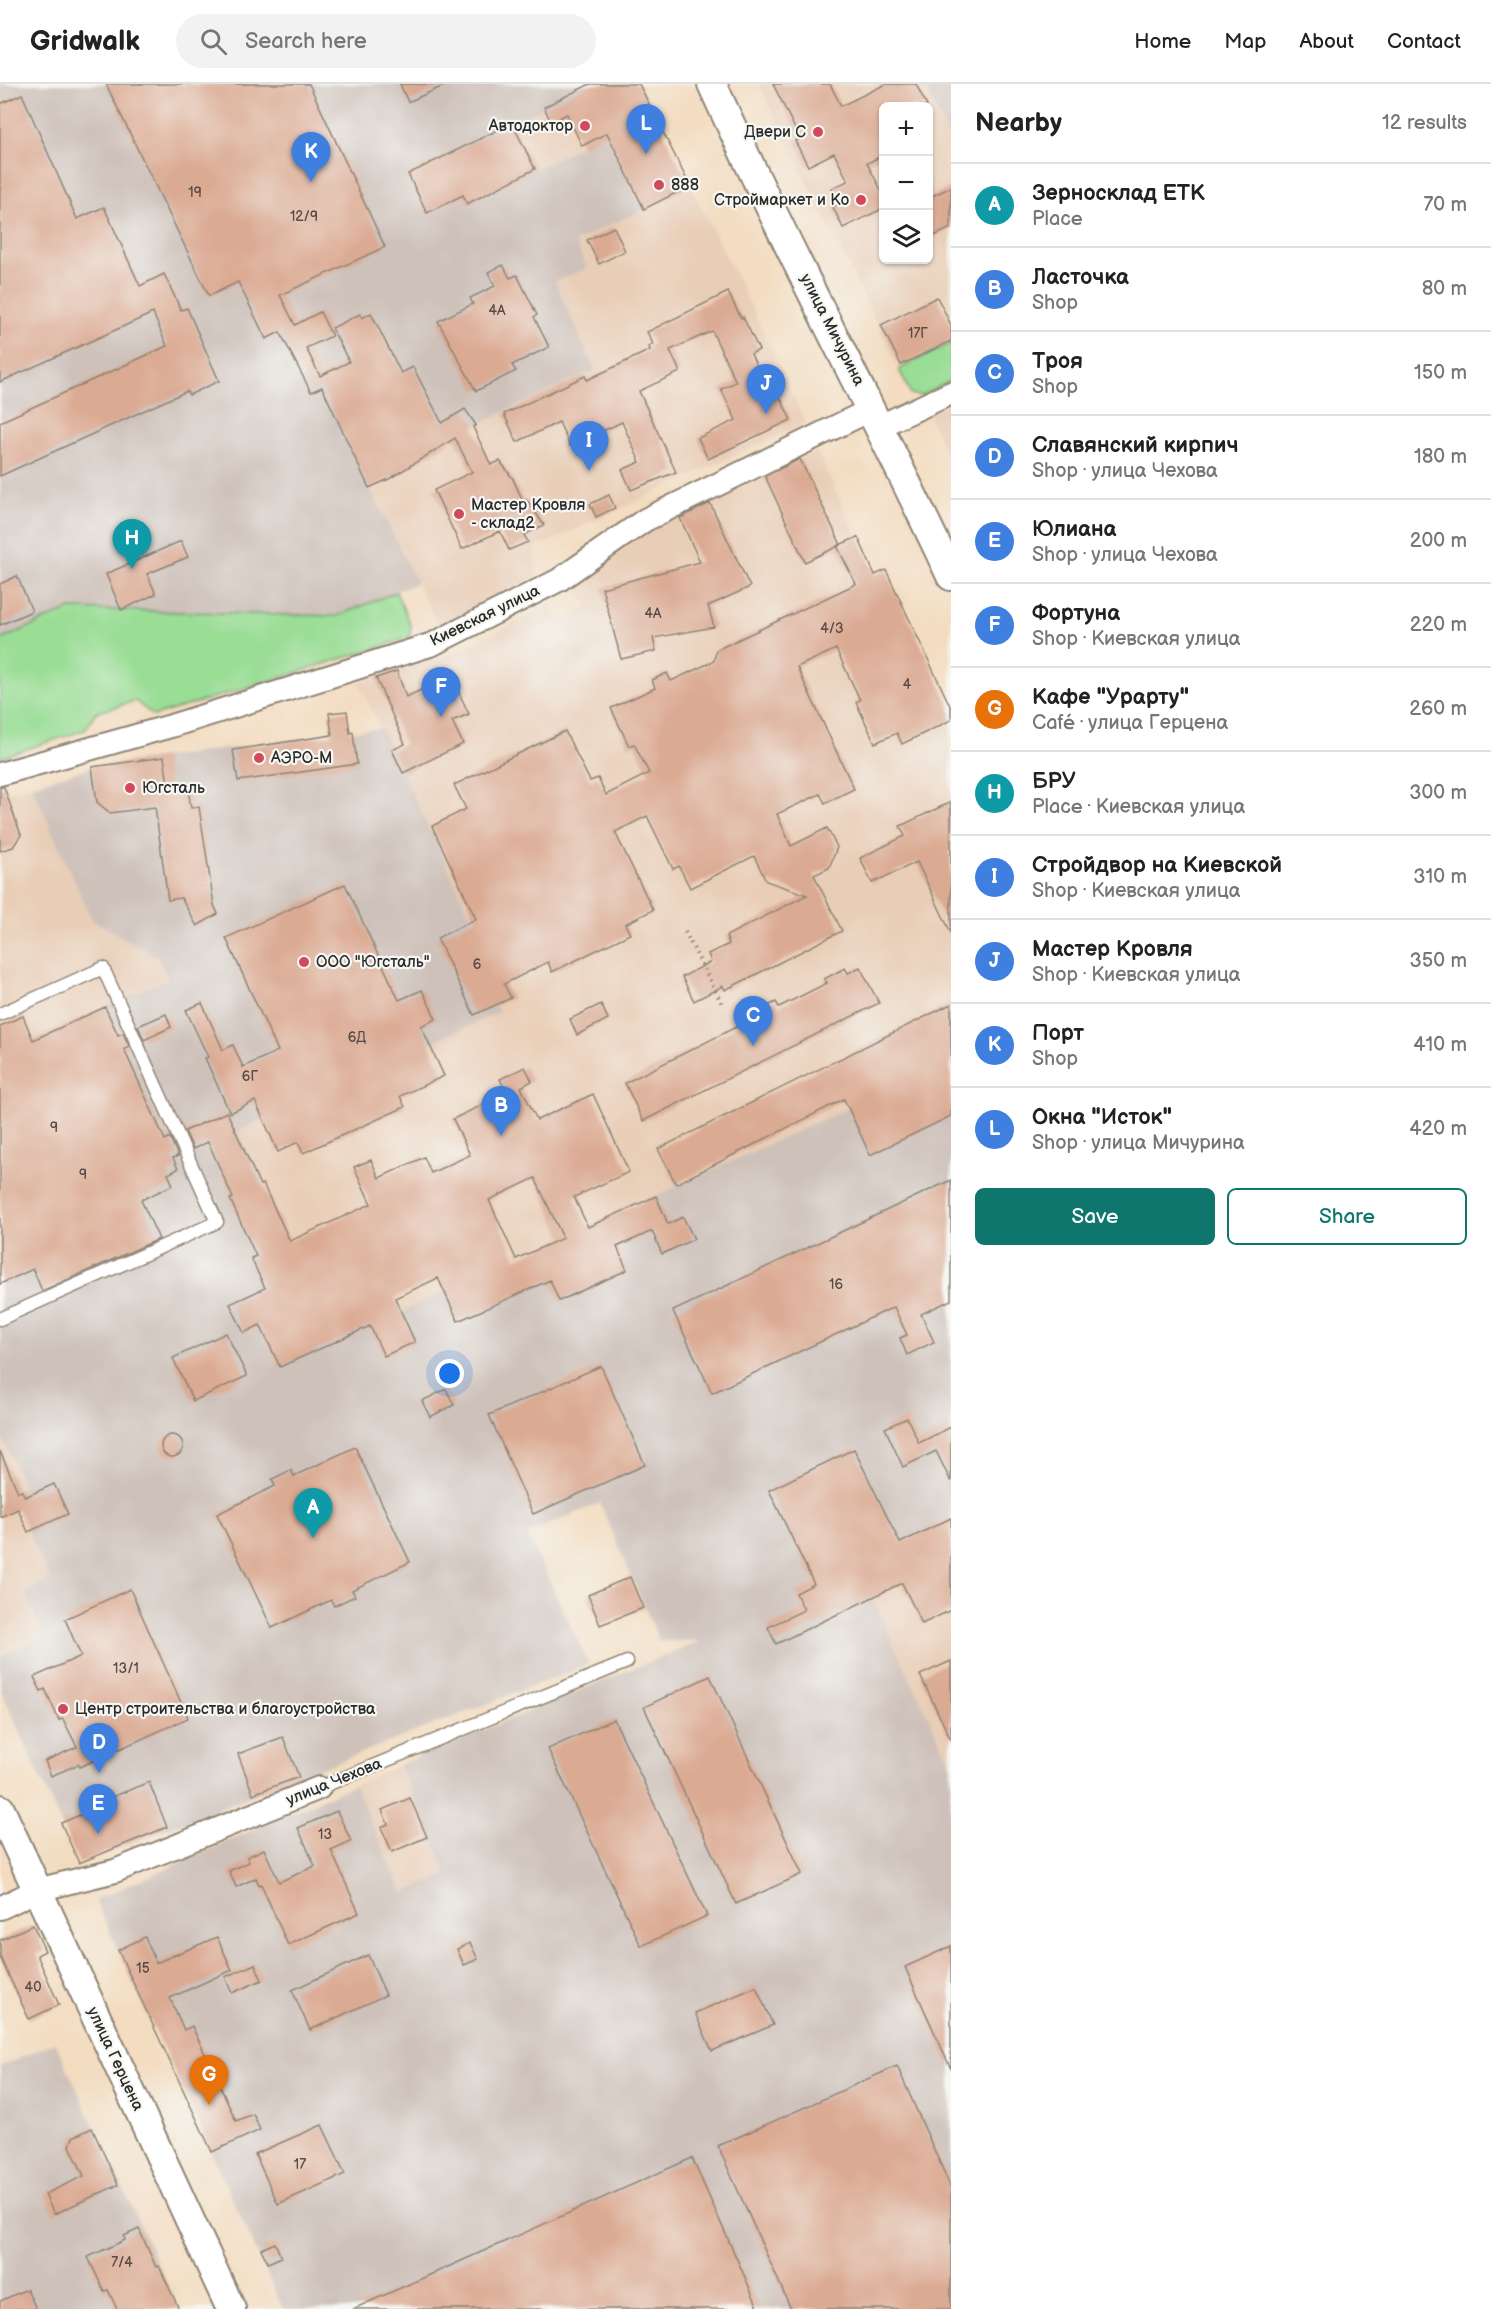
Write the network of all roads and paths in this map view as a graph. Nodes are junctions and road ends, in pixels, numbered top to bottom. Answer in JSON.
{"nodes":[{"id":1,"x":712,"y":84,"type":"edge"},
{"id":2,"x":951,"y":393,"type":"edge"},
{"id":3,"x":876,"y":418,"type":"junction"},
{"id":4,"x":951,"y":576,"type":"edge"},
{"id":5,"x":0,"y":774,"type":"edge"},
{"id":6,"x":685,"y":932,"type":"dead end"},
{"id":7,"x":722,"y":1005,"type":"dead end"},
{"id":8,"x":0,"y":1014,"type":"edge"},
{"id":9,"x":0,"y":1319,"type":"edge"},
{"id":10,"x":627,"y":1662,"type":"dead end"},
{"id":11,"x":319,"y":1788,"type":"joint"},
{"id":12,"x":0,"y":1809,"type":"edge"},
{"id":13,"x":37,"y":1890,"type":"junction"},
{"id":14,"x":0,"y":1908,"type":"edge"},
{"id":15,"x":231,"y":2309,"type":"edge"}],
"edges":[{"from":1,"to":3,"type":"street","name":"улица Мичурина"},
{"from":2,"to":3,"type":"street","name":"Киевская улица"},
{"from":3,"to":4,"type":"street","name":"улица Мичурина"},
{"from":3,"to":5,"type":"street","name":"Киевская улица"},
{"from":6,"to":7,"type":"path"},
{"from":8,"to":9,"type":"lane"},
{"from":10,"to":11,"type":"lane","name":"улица Чехова"},
{"from":11,"to":13,"type":"street","name":"улица Чехова"},
{"from":12,"to":13,"type":"street","name":"улица Герцена"},
{"from":13,"to":14,"type":"street","name":"улица Чехова"},
{"from":13,"to":15,"type":"street","name":"улица Герцена"}]}
